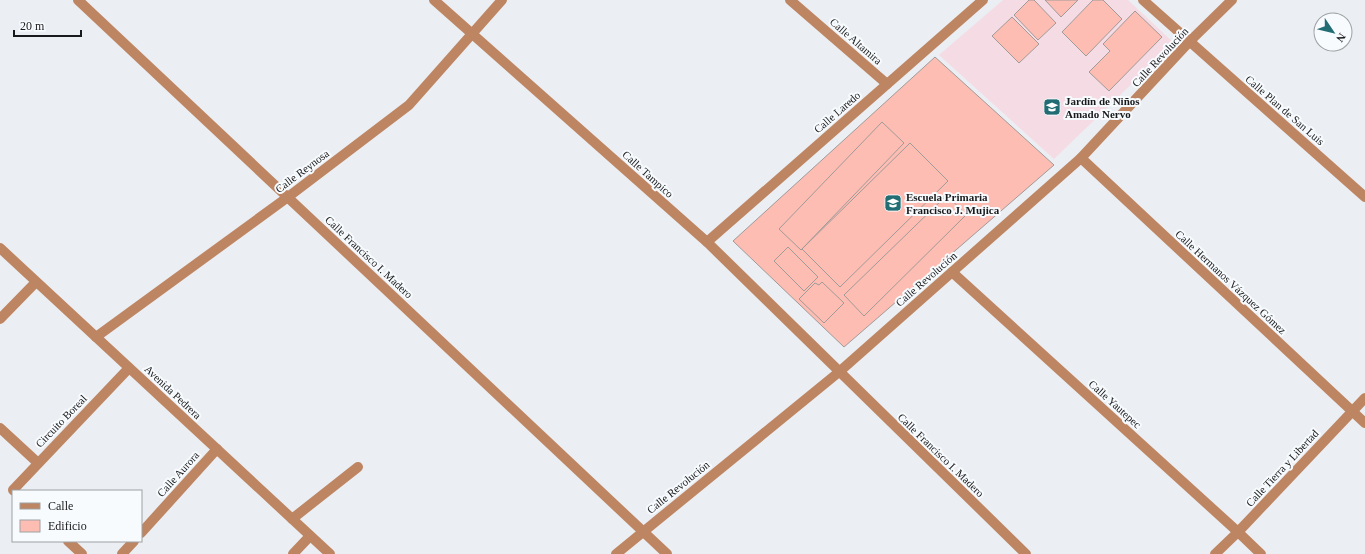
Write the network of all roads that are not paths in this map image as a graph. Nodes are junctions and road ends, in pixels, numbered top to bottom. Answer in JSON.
{"nodes":[{"id":1,"x":78,"y":0,"type":"edge"},
{"id":2,"x":434,"y":0,"type":"edge"},
{"id":3,"x":502,"y":0,"type":"edge"},
{"id":4,"x":790,"y":0,"type":"edge"},
{"id":5,"x":983,"y":0,"type":"edge"},
{"id":6,"x":1143,"y":0,"type":"edge"},
{"id":7,"x":1232,"y":0,"type":"edge"},
{"id":8,"x":472,"y":33,"type":"junction"},
{"id":9,"x":1189,"y":42,"type":"junction"},
{"id":10,"x":887,"y":84,"type":"junction"},
{"id":11,"x":1081,"y":158,"type":"junction"},
{"id":12,"x":288,"y":197,"type":"junction"},
{"id":13,"x":1365,"y":197,"type":"edge"},
{"id":14,"x":707,"y":242,"type":"junction"},
{"id":15,"x":0,"y":248,"type":"edge"},
{"id":16,"x":952,"y":272,"type":"junction"},
{"id":17,"x":36,"y":282,"type":"junction"},
{"id":18,"x":0,"y":319,"type":"edge"},
{"id":19,"x":96,"y":337,"type":"junction"},
{"id":20,"x":129,"y":368,"type":"junction"},
{"id":21,"x":839,"y":372,"type":"junction"},
{"id":22,"x":1365,"y":398,"type":"edge"},
{"id":23,"x":1352,"y":411,"type":"junction"},
{"id":24,"x":1365,"y":423,"type":"edge"},
{"id":25,"x":0,"y":428,"type":"edge"},
{"id":26,"x":217,"y":449,"type":"junction"},
{"id":27,"x":38,"y":463,"type":"junction"},
{"id":28,"x":358,"y":467,"type":"dead end"},
{"id":29,"x":13,"y":490,"type":"edge"},
{"id":30,"x":292,"y":519,"type":"junction"},
{"id":31,"x":142,"y":532,"type":"edge"},
{"id":32,"x":643,"y":532,"type":"junction"},
{"id":33,"x":1238,"y":532,"type":"junction"},
{"id":34,"x":310,"y":536,"type":"junction"},
{"id":35,"x":69,"y":542,"type":"edge"},
{"id":36,"x":133,"y":542,"type":"edge"},
{"id":37,"x":82,"y":554,"type":"edge"},
{"id":38,"x":122,"y":554,"type":"edge"},
{"id":39,"x":293,"y":554,"type":"edge"},
{"id":40,"x":330,"y":554,"type":"edge"},
{"id":41,"x":616,"y":554,"type":"edge"},
{"id":42,"x":667,"y":554,"type":"edge"},
{"id":43,"x":1026,"y":554,"type":"edge"},
{"id":44,"x":1215,"y":554,"type":"edge"},
{"id":45,"x":1261,"y":554,"type":"edge"}],
"edges":[{"from":1,"to":12,"type":"street","name":"Calle Francisco I. Madero"},
{"from":2,"to":8,"type":"street","name":"Calle Tampico"},
{"from":3,"to":8,"type":"street","name":"Calle Reynosa"},
{"from":4,"to":10,"type":"street","name":"Calle Altamira"},
{"from":5,"to":10,"type":"street","name":"Calle Laredo"},
{"from":6,"to":9,"type":"street","name":"Calle Plan de San Luis"},
{"from":7,"to":9,"type":"street","name":"Calle Revolución"},
{"from":8,"to":12,"type":"street","name":"Calle Reynosa"},
{"from":8,"to":14,"type":"street","name":"Calle Tampico"},
{"from":9,"to":11,"type":"street","name":"Calle Revolución"},
{"from":9,"to":13,"type":"street","name":"Calle Plan de San Luis"},
{"from":10,"to":14,"type":"street","name":"Calle Laredo"},
{"from":11,"to":16,"type":"street","name":"Calle Revolución"},
{"from":11,"to":23,"type":"street","name":"Calle Hermanos Vázquez Gómez"},
{"from":12,"to":19,"type":"street","name":"Calle Reynosa"},
{"from":12,"to":32,"type":"street","name":"Calle Francisco I. Madero"},
{"from":14,"to":21,"type":"street","name":"Calle Tampico"},
{"from":15,"to":17,"type":"street","name":"Avenida Pedrera"},
{"from":16,"to":21,"type":"street","name":"Calle Revolución"},
{"from":16,"to":33,"type":"street","name":"Calle Yautepec"},
{"from":17,"to":18,"type":"street"},
{"from":17,"to":19,"type":"street","name":"Avenida Pedrera"},
{"from":19,"to":20,"type":"street","name":"Avenida Pedrera"},
{"from":20,"to":26,"type":"street","name":"Avenida Pedrera"},
{"from":20,"to":27,"type":"street","name":"Circuito Boreal"},
{"from":21,"to":32,"type":"street","name":"Calle Revolución"},
{"from":21,"to":43,"type":"street","name":"Calle Francisco I. Madero"},
{"from":22,"to":23,"type":"street","name":"Calle Tierra y Libertad"},
{"from":23,"to":24,"type":"street","name":"Calle Hermanos Vázquez Gómez"},
{"from":23,"to":33,"type":"street","name":"Calle Tierra y Libertad"},
{"from":25,"to":27,"type":"street"},
{"from":26,"to":30,"type":"street","name":"Avenida Pedrera"},
{"from":26,"to":31,"type":"street","name":"Calle Aurora"},
{"from":27,"to":29,"type":"street","name":"Circuito Boreal"},
{"from":28,"to":30,"type":"street"},
{"from":30,"to":34,"type":"street","name":"Avenida Pedrera"},
{"from":32,"to":41,"type":"street","name":"Calle Revolución"},
{"from":32,"to":42,"type":"street","name":"Calle Francisco I. Madero"},
{"from":33,"to":44,"type":"street","name":"Calle Tierra y Libertad"},
{"from":33,"to":45,"type":"street","name":"Calle Yautepec"},
{"from":34,"to":39,"type":"street"},
{"from":34,"to":40,"type":"street","name":"Avenida Pedrera"},
{"from":35,"to":37,"type":"street"},
{"from":36,"to":38,"type":"street"}]}
